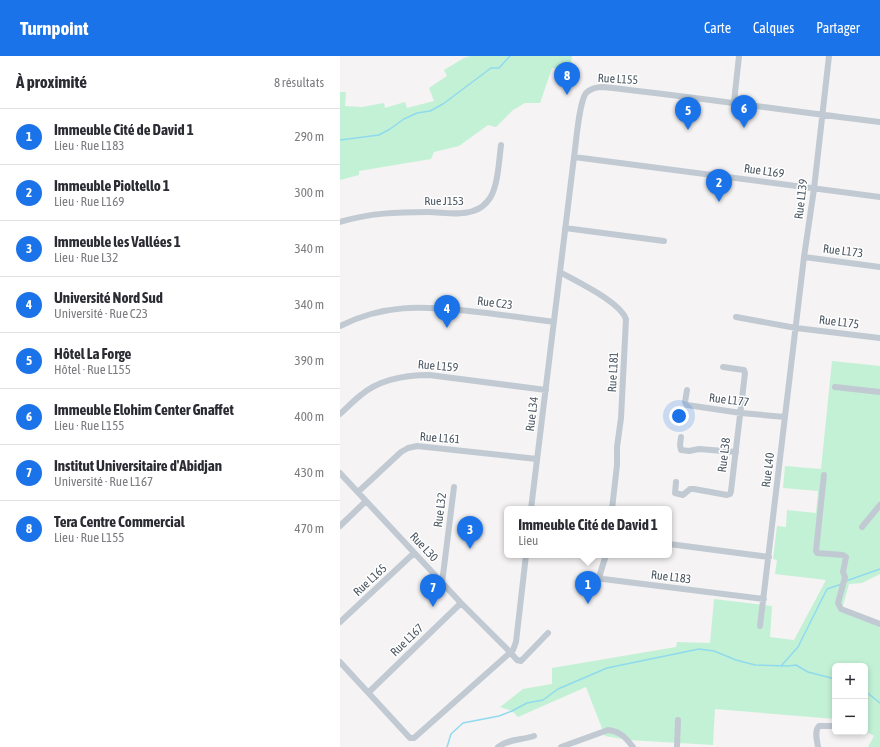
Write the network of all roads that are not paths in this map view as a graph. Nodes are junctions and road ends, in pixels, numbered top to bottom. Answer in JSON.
{"nodes":[{"id":1,"x":739,"y":56,"type":"edge"},
{"id":2,"x":829,"y":56,"type":"edge"},
{"id":3,"x":734,"y":102,"type":"junction"},
{"id":4,"x":822,"y":115,"type":"junction"},
{"id":5,"x":880,"y":122,"type":"edge"},
{"id":6,"x":501,"y":145,"type":"dead end"},
{"id":7,"x":574,"y":157,"type":"junction"},
{"id":8,"x":814,"y":189,"type":"junction"},
{"id":9,"x":880,"y":197,"type":"edge"},
{"id":10,"x":340,"y":222,"type":"edge"},
{"id":11,"x":565,"y":228,"type":"junction"},
{"id":12,"x":664,"y":241,"type":"dead end"},
{"id":13,"x":804,"y":257,"type":"junction"},
{"id":14,"x":880,"y":267,"type":"edge"},
{"id":15,"x":560,"y":272,"type":"junction"},
{"id":16,"x":736,"y":317,"type":"dead end"},
{"id":17,"x":554,"y":322,"type":"junction"},
{"id":18,"x":340,"y":326,"type":"edge"},
{"id":19,"x":796,"y":328,"type":"junction"},
{"id":20,"x":880,"y":338,"type":"edge"},
{"id":21,"x":794,"y":344,"type":"joint"},
{"id":22,"x":723,"y":367,"type":"dead end"},
{"id":23,"x":834,"y":387,"type":"dead end"},
{"id":24,"x":546,"y":390,"type":"junction"},
{"id":25,"x":687,"y":390,"type":"dead end"},
{"id":26,"x":880,"y":392,"type":"edge"},
{"id":27,"x":741,"y":413,"type":"junction"},
{"id":28,"x":340,"y":414,"type":"edge"},
{"id":29,"x":785,"y":417,"type":"junction"},
{"id":30,"x":681,"y":437,"type":"dead end"},
{"id":31,"x":736,"y":452,"type":"junction"},
{"id":32,"x":537,"y":459,"type":"junction"},
{"id":33,"x":340,"y":473,"type":"edge"},
{"id":34,"x":824,"y":475,"type":"dead end"},
{"id":35,"x":676,"y":482,"type":"dead end"},
{"id":36,"x":454,"y":487,"type":"dead end"},
{"id":37,"x":358,"y":492,"type":"junction"},
{"id":38,"x":366,"y":501,"type":"junction"},
{"id":39,"x":880,"y":505,"type":"edge"},
{"id":40,"x":532,"y":506,"type":"edge"},
{"id":41,"x":612,"y":506,"type":"edge"},
{"id":42,"x":340,"y":526,"type":"edge"},
{"id":43,"x":862,"y":527,"type":"dead end"},
{"id":44,"x":672,"y":544,"type":"edge"},
{"id":45,"x":414,"y":553,"type":"junction"},
{"id":46,"x":769,"y":556,"type":"junction"},
{"id":47,"x":526,"y":558,"type":"edge"},
{"id":48,"x":605,"y":558,"type":"edge"},
{"id":49,"x":442,"y":583,"type":"junction"},
{"id":50,"x":764,"y":599,"type":"junction"},
{"id":51,"x":461,"y":603,"type":"junction"},
{"id":52,"x":340,"y":622,"type":"edge"},
{"id":53,"x":880,"y":624,"type":"edge"},
{"id":54,"x":760,"y":626,"type":"dead end"},
{"id":55,"x":548,"y":633,"type":"dead end"},
{"id":56,"x":510,"y":652,"type":"junction"},
{"id":57,"x":340,"y":662,"type":"edge"},
{"id":58,"x":369,"y":692,"type":"junction"},
{"id":59,"x":678,"y":720,"type":"dead end"},
{"id":60,"x":832,"y":726,"type":"edge"},
{"id":61,"x":534,"y":736,"type":"dead end"},
{"id":62,"x":498,"y":747,"type":"edge"},
{"id":63,"x":561,"y":747,"type":"edge"},
{"id":64,"x":633,"y":747,"type":"edge"},
{"id":65,"x":677,"y":747,"type":"edge"},
{"id":66,"x":818,"y":747,"type":"edge"}],
"edges":[{"from":1,"to":3,"type":"street"},
{"from":2,"to":4,"type":"street","name":"Rue L139"},
{"from":3,"to":4,"type":"street","name":"Rue L155"},
{"from":3,"to":7,"type":"street","name":"Rue L155"},
{"from":4,"to":5,"type":"street","name":"Rue L155"},
{"from":4,"to":8,"type":"street","name":"Rue L139"},
{"from":6,"to":10,"type":"street","name":"Rue J153"},
{"from":7,"to":8,"type":"street","name":"Rue L169"},
{"from":7,"to":11,"type":"street","name":"Rue L155"},
{"from":8,"to":9,"type":"street","name":"Rue L169"},
{"from":8,"to":13,"type":"street","name":"Rue L139"},
{"from":11,"to":12,"type":"street"},
{"from":11,"to":15,"type":"street","name":"Rue L155"},
{"from":13,"to":14,"type":"street","name":"Rue L173"},
{"from":13,"to":19,"type":"street","name":"Rue L139"},
{"from":15,"to":17,"type":"street","name":"Rue L155"},
{"from":15,"to":41,"type":"street","name":"Rue L181"},
{"from":16,"to":19,"type":"street","name":"Rue L175"},
{"from":17,"to":18,"type":"street","name":"Rue C23"},
{"from":17,"to":24,"type":"street","name":"Rue L34"},
{"from":19,"to":20,"type":"street","name":"Rue L175"},
{"from":19,"to":21,"type":"street","name":"Rue L139"},
{"from":21,"to":29,"type":"street","name":"Rue L40"},
{"from":22,"to":27,"type":"street","name":"Rue L38"},
{"from":23,"to":26,"type":"street"},
{"from":24,"to":28,"type":"street","name":"Rue L159"},
{"from":24,"to":32,"type":"street","name":"Rue L34"},
{"from":25,"to":27,"type":"street","name":"Rue L177"},
{"from":27,"to":29,"type":"street","name":"Rue L177"},
{"from":27,"to":31,"type":"street","name":"Rue L38"},
{"from":29,"to":46,"type":"street","name":"Rue L40"},
{"from":30,"to":31,"type":"street"},
{"from":31,"to":35,"type":"street","name":"Rue L38"},
{"from":32,"to":37,"type":"street","name":"Rue L161"},
{"from":32,"to":40,"type":"street","name":"Rue L34"},
{"from":33,"to":37,"type":"street","name":"Rue L30"},
{"from":34,"to":53,"type":"street"},
{"from":36,"to":49,"type":"street","name":"Rue L32"},
{"from":37,"to":38,"type":"street","name":"Rue L30"},
{"from":38,"to":42,"type":"street"},
{"from":38,"to":45,"type":"street","name":"Rue L30"},
{"from":39,"to":43,"type":"street"},
{"from":44,"to":46,"type":"street"},
{"from":45,"to":49,"type":"street","name":"Rue L30"},
{"from":45,"to":52,"type":"street","name":"Rue L165"},
{"from":46,"to":50,"type":"street","name":"Rue L40"},
{"from":47,"to":56,"type":"street"},
{"from":48,"to":50,"type":"street","name":"Rue L183"},
{"from":49,"to":51,"type":"street","name":"Rue L30"},
{"from":50,"to":54,"type":"street","name":"Rue L40"},
{"from":51,"to":56,"type":"street","name":"Rue L30"},
{"from":51,"to":58,"type":"street","name":"Rue L167"},
{"from":55,"to":56,"type":"street"},
{"from":56,"to":58,"type":"street"},
{"from":57,"to":58,"type":"street"},
{"from":59,"to":65,"type":"street"},
{"from":60,"to":66,"type":"street"},
{"from":61,"to":62,"type":"street"},
{"from":63,"to":64,"type":"street"}]}
